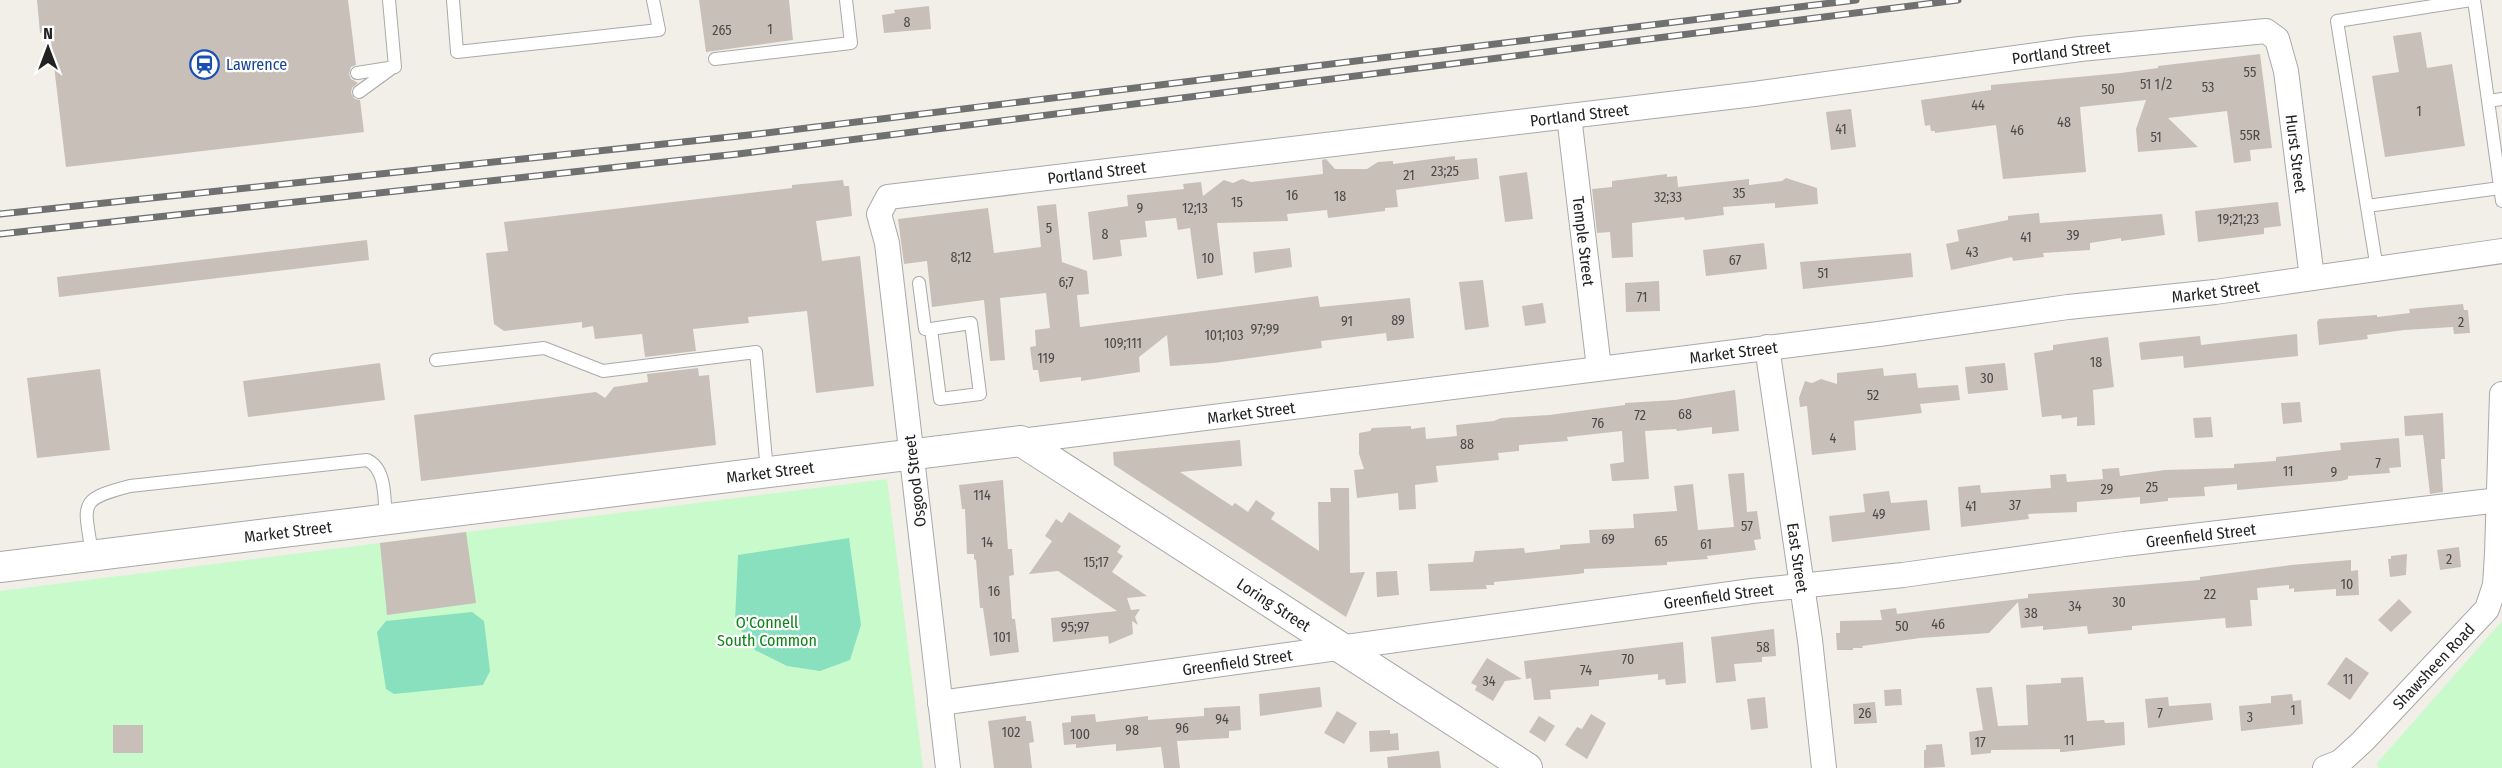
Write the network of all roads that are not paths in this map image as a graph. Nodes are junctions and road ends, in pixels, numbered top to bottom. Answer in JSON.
{"nodes":[{"id":1,"x":389,"y":0,"type":"edge"},
{"id":2,"x":453,"y":0,"type":"edge"},
{"id":3,"x":653,"y":0,"type":"edge"},
{"id":4,"x":846,"y":0,"type":"edge"},
{"id":5,"x":2472,"y":0,"type":"edge"},
{"id":6,"x":2269,"y":32,"type":"joint"},
{"id":7,"x":715,"y":59,"type":"dead end"},
{"id":8,"x":395,"y":67,"type":"junction"},
{"id":9,"x":357,"y":73,"type":"dead end"},
{"id":10,"x":359,"y":92,"type":"dead end"},
{"id":11,"x":2502,"y":99,"type":"edge"},
{"id":12,"x":2488,"y":101,"type":"junction"},
{"id":13,"x":1569,"y":116,"type":"junction"},
{"id":14,"x":2500,"y":188,"type":"junction"},
{"id":15,"x":888,"y":197,"type":"joint"},
{"id":16,"x":2502,"y":201,"type":"edge"},
{"id":17,"x":2367,"y":206,"type":"junction"},
{"id":18,"x":2502,"y":251,"type":"edge"},
{"id":19,"x":2377,"y":269,"type":"junction"},
{"id":20,"x":2312,"y":278,"type":"junction"},
{"id":21,"x":919,"y":284,"type":"dead end"},
{"id":22,"x":915,"y":330,"type":"junction"},
{"id":23,"x":1767,"y":347,"type":"junction"},
{"id":24,"x":436,"y":360,"type":"dead end"},
{"id":25,"x":1599,"y":368,"type":"junction"},
{"id":26,"x":2502,"y":394,"type":"edge"},
{"id":27,"x":1021,"y":441,"type":"junction"},
{"id":28,"x":912,"y":455,"type":"junction"},
{"id":29,"x":768,"y":473,"type":"junction"},
{"id":30,"x":2499,"y":500,"type":"junction"},
{"id":31,"x":386,"y":520,"type":"junction"},
{"id":32,"x":92,"y":556,"type":"junction"},
{"id":33,"x":0,"y":567,"type":"edge"},
{"id":34,"x":1802,"y":586,"type":"junction"},
{"id":35,"x":1342,"y":648,"type":"junction"},
{"id":36,"x":940,"y":703,"type":"junction"},
{"id":37,"x":948,"y":768,"type":"edge"},
{"id":38,"x":1527,"y":768,"type":"edge"},
{"id":39,"x":1824,"y":768,"type":"edge"},
{"id":40,"x":2325,"y":768,"type":"edge"}],
"edges":[{"from":1,"to":8,"type":"lane"},
{"from":2,"to":3,"type":"lane"},
{"from":4,"to":7,"type":"lane"},
{"from":5,"to":12,"type":"lane"},
{"from":5,"to":17,"type":"lane"},
{"from":6,"to":13,"type":"street","name":"Portland Street"},
{"from":6,"to":20,"type":"street","name":"Hurst Street"},
{"from":8,"to":9,"type":"lane"},
{"from":8,"to":10,"type":"lane"},
{"from":11,"to":12,"type":"lane"},
{"from":12,"to":14,"type":"lane"},
{"from":13,"to":15,"type":"street","name":"Portland Street"},
{"from":13,"to":25,"type":"street","name":"Temple Street"},
{"from":14,"to":16,"type":"lane"},
{"from":14,"to":17,"type":"lane"},
{"from":15,"to":22,"type":"street","name":"Osgood Street"},
{"from":17,"to":19,"type":"lane"},
{"from":18,"to":19,"type":"street","name":"Market Street"},
{"from":19,"to":20,"type":"street","name":"Market Street"},
{"from":20,"to":23,"type":"street","name":"Market Street"},
{"from":21,"to":22,"type":"lane"},
{"from":22,"to":22,"type":"lane"},
{"from":22,"to":28,"type":"street","name":"Osgood Street"},
{"from":23,"to":25,"type":"street","name":"Market Street"},
{"from":23,"to":34,"type":"street","name":"East Street"},
{"from":24,"to":29,"type":"lane"},
{"from":25,"to":27,"type":"street","name":"Market Street"},
{"from":26,"to":30,"type":"street","name":"Shawsheen Road"},
{"from":27,"to":28,"type":"street","name":"Market Street"},
{"from":27,"to":35,"type":"street","name":"Loring Street"},
{"from":28,"to":29,"type":"street","name":"Market Street"},
{"from":28,"to":36,"type":"street","name":"Osgood Street"},
{"from":29,"to":31,"type":"street","name":"Market Street"},
{"from":30,"to":34,"type":"street","name":"Greenfield Street"},
{"from":30,"to":40,"type":"street","name":"Shawsheen Road"},
{"from":31,"to":32,"type":"street","name":"Market Street"},
{"from":31,"to":32,"type":"lane"},
{"from":32,"to":33,"type":"street","name":"Market Street"},
{"from":34,"to":35,"type":"street","name":"Greenfield Street"},
{"from":34,"to":39,"type":"street","name":"East Street"},
{"from":35,"to":36,"type":"street","name":"Greenfield Street"},
{"from":35,"to":38,"type":"street","name":"Loring Street"},
{"from":36,"to":37,"type":"street","name":"Osgood Street"}]}
